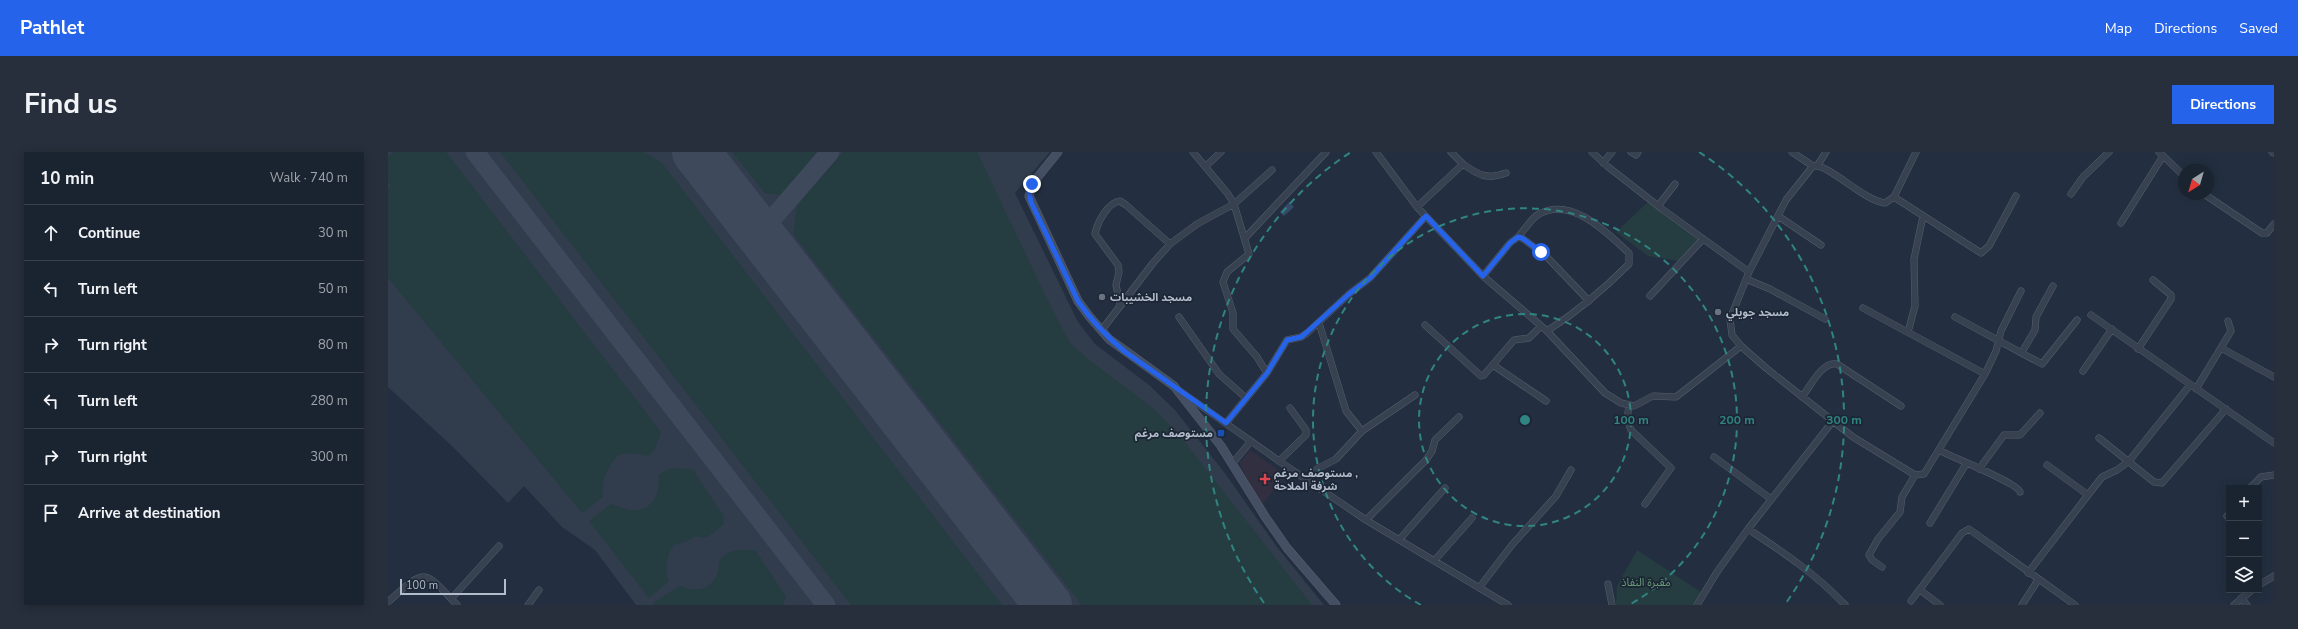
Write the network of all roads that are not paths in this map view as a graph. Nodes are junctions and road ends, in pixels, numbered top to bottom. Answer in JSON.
{"nodes":[{"id":1,"x":1058,"y":152,"type":"edge"},
{"id":2,"x":1193,"y":152,"type":"edge"},
{"id":3,"x":1222,"y":152,"type":"edge"},
{"id":4,"x":1326,"y":152,"type":"edge"},
{"id":5,"x":1376,"y":152,"type":"edge"},
{"id":6,"x":1451,"y":152,"type":"edge"},
{"id":7,"x":1592,"y":152,"type":"edge"},
{"id":8,"x":1612,"y":152,"type":"edge"},
{"id":9,"x":1631,"y":152,"type":"edge"},
{"id":10,"x":1638,"y":152,"type":"edge"},
{"id":11,"x":1792,"y":152,"type":"edge"},
{"id":12,"x":1826,"y":152,"type":"edge"},
{"id":13,"x":1916,"y":152,"type":"edge"},
{"id":14,"x":2109,"y":152,"type":"edge"},
{"id":15,"x":2161,"y":154,"type":"edge"},
{"id":16,"x":1603,"y":163,"type":"junction"},
{"id":17,"x":1463,"y":164,"type":"junction"},
{"id":18,"x":1206,"y":166,"type":"junction"},
{"id":19,"x":1815,"y":166,"type":"junction"},
{"id":20,"x":1272,"y":170,"type":"dead end"},
{"id":21,"x":2178,"y":170,"type":"edge"},
{"id":22,"x":1506,"y":173,"type":"dead end"},
{"id":23,"x":1675,"y":184,"type":"dead end"},
{"id":24,"x":2071,"y":194,"type":"dead end"},
{"id":25,"x":2016,"y":196,"type":"dead end"},
{"id":26,"x":1894,"y":197,"type":"junction"},
{"id":27,"x":2213,"y":200,"type":"edge"},
{"id":28,"x":1234,"y":204,"type":"junction"},
{"id":29,"x":1658,"y":206,"type":"junction"},
{"id":30,"x":1416,"y":207,"type":"junction"},
{"id":31,"x":1426,"y":216,"type":"junction"},
{"id":32,"x":1778,"y":216,"type":"junction"},
{"id":33,"x":1923,"y":216,"type":"junction"},
{"id":34,"x":2122,"y":223,"type":"dead end"},
{"id":35,"x":2274,"y":224,"type":"edge"},
{"id":36,"x":1518,"y":237,"type":"junction"},
{"id":37,"x":1245,"y":238,"type":"junction"},
{"id":38,"x":1703,"y":239,"type":"junction"},
{"id":39,"x":1170,"y":244,"type":"junction"},
{"id":40,"x":1821,"y":245,"type":"dead end"},
{"id":41,"x":1748,"y":272,"type":"junction"},
{"id":42,"x":1483,"y":276,"type":"junction"},
{"id":43,"x":1746,"y":279,"type":"junction"},
{"id":44,"x":2153,"y":280,"type":"dead end"},
{"id":45,"x":2053,"y":286,"type":"dead end"},
{"id":46,"x":2021,"y":291,"type":"dead end"},
{"id":47,"x":1650,"y":296,"type":"dead end"},
{"id":48,"x":1589,"y":301,"type":"junction"},
{"id":49,"x":1120,"y":304,"type":"junction"},
{"id":50,"x":1863,"y":308,"type":"dead end"},
{"id":51,"x":2091,"y":315,"type":"dead end"},
{"id":52,"x":1179,"y":317,"type":"dead end"},
{"id":53,"x":1954,"y":318,"type":"dead end"},
{"id":54,"x":1825,"y":319,"type":"dead end"},
{"id":55,"x":2077,"y":320,"type":"dead end"},
{"id":56,"x":2228,"y":321,"type":"dead end"},
{"id":57,"x":1319,"y":323,"type":"junction"},
{"id":58,"x":1425,"y":325,"type":"dead end"},
{"id":59,"x":1541,"y":326,"type":"junction"},
{"id":60,"x":2112,"y":330,"type":"junction"},
{"id":61,"x":1101,"y":331,"type":"junction"},
{"id":62,"x":1547,"y":331,"type":"junction"},
{"id":63,"x":1908,"y":332,"type":"junction"},
{"id":64,"x":1998,"y":340,"type":"junction"},
{"id":65,"x":1741,"y":346,"type":"junction"},
{"id":66,"x":2221,"y":348,"type":"junction"},
{"id":67,"x":2138,"y":349,"type":"junction"},
{"id":68,"x":2022,"y":352,"type":"junction"},
{"id":69,"x":1492,"y":365,"type":"junction"},
{"id":70,"x":2083,"y":371,"type":"dead end"},
{"id":71,"x":1267,"y":373,"type":"junction"},
{"id":72,"x":1985,"y":374,"type":"junction"},
{"id":73,"x":2274,"y":377,"type":"edge"},
{"id":74,"x":2190,"y":385,"type":"junction"},
{"id":75,"x":1174,"y":386,"type":"junction"},
{"id":76,"x":2196,"y":389,"type":"junction"},
{"id":77,"x":1415,"y":395,"type":"dead end"},
{"id":78,"x":1802,"y":397,"type":"junction"},
{"id":79,"x":1246,"y":398,"type":"junction"},
{"id":80,"x":1546,"y":401,"type":"dead end"},
{"id":81,"x":1629,"y":406,"type":"junction"},
{"id":82,"x":1901,"y":406,"type":"dead end"},
{"id":83,"x":1290,"y":408,"type":"dead end"},
{"id":84,"x":2226,"y":409,"type":"junction"},
{"id":85,"x":2040,"y":413,"type":"dead end"},
{"id":86,"x":1459,"y":417,"type":"dead end"},
{"id":87,"x":1833,"y":421,"type":"junction"},
{"id":88,"x":1226,"y":423,"type":"junction"},
{"id":89,"x":1362,"y":431,"type":"junction"},
{"id":90,"x":2099,"y":438,"type":"dead end"},
{"id":91,"x":1251,"y":441,"type":"junction"},
{"id":92,"x":2274,"y":443,"type":"edge"},
{"id":93,"x":1939,"y":450,"type":"junction"},
{"id":94,"x":1714,"y":458,"type":"dead end"},
{"id":95,"x":1279,"y":461,"type":"junction"},
{"id":96,"x":2129,"y":461,"type":"junction"},
{"id":97,"x":1232,"y":464,"type":"junction"},
{"id":98,"x":1966,"y":464,"type":"junction"},
{"id":99,"x":2047,"y":466,"type":"dead end"},
{"id":100,"x":1979,"y":469,"type":"junction"},
{"id":101,"x":1572,"y":470,"type":"dead end"},
{"id":102,"x":1915,"y":474,"type":"junction"},
{"id":103,"x":2274,"y":475,"type":"edge"},
{"id":104,"x":1309,"y":481,"type":"junction"},
{"id":105,"x":2253,"y":485,"type":"edge"},
{"id":106,"x":1444,"y":488,"type":"dead end"},
{"id":107,"x":2020,"y":492,"type":"dead end"},
{"id":108,"x":2088,"y":495,"type":"junction"},
{"id":109,"x":1771,"y":499,"type":"junction"},
{"id":110,"x":1645,"y":504,"type":"dead end"},
{"id":111,"x":1472,"y":518,"type":"dead end"},
{"id":112,"x":1366,"y":520,"type":"junction"},
{"id":113,"x":1930,"y":523,"type":"dead end"},
{"id":114,"x":1748,"y":529,"type":"junction"},
{"id":115,"x":1399,"y":540,"type":"junction"},
{"id":116,"x":499,"y":546,"type":"dead end"},
{"id":117,"x":1434,"y":561,"type":"junction"},
{"id":118,"x":1882,"y":567,"type":"dead end"},
{"id":119,"x":2028,"y":573,"type":"junction"},
{"id":120,"x":2274,"y":576,"type":"edge"},
{"id":121,"x":2038,"y":580,"type":"junction"},
{"id":122,"x":2262,"y":583,"type":"edge"},
{"id":123,"x":1608,"y":584,"type":"dead end"},
{"id":124,"x":1479,"y":588,"type":"junction"},
{"id":125,"x":539,"y":590,"type":"dead end"},
{"id":126,"x":1920,"y":590,"type":"junction"},
{"id":127,"x":2248,"y":593,"type":"edge"},
{"id":128,"x":2241,"y":598,"type":"junction"},
{"id":129,"x":451,"y":599,"type":"junction"},
{"id":130,"x":1911,"y":601,"type":"dead end"},
{"id":131,"x":388,"y":602,"type":"edge"},
{"id":132,"x":457,"y":605,"type":"edge"},
{"id":133,"x":528,"y":605,"type":"edge"},
{"id":134,"x":1336,"y":605,"type":"edge"},
{"id":135,"x":1508,"y":605,"type":"edge"},
{"id":136,"x":1612,"y":605,"type":"edge"},
{"id":137,"x":1697,"y":605,"type":"edge"},
{"id":138,"x":1844,"y":605,"type":"edge"},
{"id":139,"x":1940,"y":605,"type":"edge"},
{"id":140,"x":2022,"y":605,"type":"edge"},
{"id":141,"x":2075,"y":605,"type":"edge"},
{"id":142,"x":2234,"y":605,"type":"edge"},
{"id":143,"x":2247,"y":605,"type":"edge"}],
"edges":[{"from":1,"to":61,"type":"main road"},
{"from":2,"to":18,"type":"street"},
{"from":3,"to":18,"type":"street"},
{"from":4,"to":37,"type":"street"},
{"from":5,"to":30,"type":"street"},
{"from":6,"to":17,"type":"street"},
{"from":7,"to":16,"type":"street"},
{"from":8,"to":16,"type":"street"},
{"from":9,"to":10,"type":"street"},
{"from":11,"to":19,"type":"street"},
{"from":12,"to":19,"type":"street"},
{"from":13,"to":26,"type":"street"},
{"from":14,"to":24,"type":"street"},
{"from":15,"to":21,"type":"street"},
{"from":15,"to":34,"type":"street"},
{"from":16,"to":29,"type":"street"},
{"from":17,"to":22,"type":"street"},
{"from":17,"to":30,"type":"street"},
{"from":18,"to":28,"type":"street"},
{"from":19,"to":26,"type":"street"},
{"from":19,"to":32,"type":"street"},
{"from":20,"to":28,"type":"street"},
{"from":23,"to":29,"type":"street"},
{"from":25,"to":33,"type":"street"},
{"from":26,"to":33,"type":"street"},
{"from":27,"to":35,"type":"street"},
{"from":28,"to":37,"type":"street"},
{"from":28,"to":39,"type":"street"},
{"from":29,"to":38,"type":"street"},
{"from":30,"to":31,"type":"street"},
{"from":31,"to":42,"type":"street"},
{"from":31,"to":57,"type":"street"},
{"from":32,"to":40,"type":"street"},
{"from":32,"to":41,"type":"street"},
{"from":33,"to":63,"type":"street"},
{"from":36,"to":42,"type":"street"},
{"from":36,"to":48,"type":"street"},
{"from":36,"to":48,"type":"street"},
{"from":37,"to":71,"type":"street"},
{"from":38,"to":41,"type":"street"},
{"from":38,"to":47,"type":"street"},
{"from":39,"to":49,"type":"street"},
{"from":39,"to":49,"type":"street"},
{"from":41,"to":43,"type":"street"},
{"from":42,"to":59,"type":"street"},
{"from":43,"to":54,"type":"street"},
{"from":43,"to":65,"type":"street"},
{"from":44,"to":67,"type":"street"},
{"from":45,"to":68,"type":"street"},
{"from":46,"to":64,"type":"street"},
{"from":48,"to":62,"type":"street"},
{"from":49,"to":61,"type":"street"},
{"from":50,"to":63,"type":"street"},
{"from":51,"to":60,"type":"street"},
{"from":52,"to":79,"type":"street"},
{"from":53,"to":64,"type":"street"},
{"from":55,"to":68,"type":"street"},
{"from":56,"to":66,"type":"street"},
{"from":57,"to":71,"type":"street"},
{"from":57,"to":89,"type":"street"},
{"from":58,"to":69,"type":"street"},
{"from":59,"to":62,"type":"street"},
{"from":59,"to":69,"type":"street"},
{"from":60,"to":67,"type":"street"},
{"from":60,"to":70,"type":"street"},
{"from":61,"to":75,"type":"main road"},
{"from":62,"to":81,"type":"street"},
{"from":63,"to":72,"type":"street"},
{"from":64,"to":68,"type":"street"},
{"from":64,"to":72,"type":"street"},
{"from":65,"to":78,"type":"street"},
{"from":65,"to":81,"type":"street"},
{"from":66,"to":73,"type":"street"},
{"from":66,"to":76,"type":"street"},
{"from":67,"to":74,"type":"street"},
{"from":69,"to":80,"type":"street"},
{"from":71,"to":79,"type":"street"},
{"from":72,"to":93,"type":"street"},
{"from":74,"to":76,"type":"street"},
{"from":74,"to":96,"type":"street"},
{"from":75,"to":88,"type":"street"},
{"from":75,"to":97,"type":"main road"},
{"from":76,"to":84,"type":"street"},
{"from":77,"to":89,"type":"street"},
{"from":78,"to":82,"type":"street"},
{"from":78,"to":87,"type":"street"},
{"from":79,"to":88,"type":"street"},
{"from":81,"to":110,"type":"street"},
{"from":83,"to":95,"type":"street"},
{"from":84,"to":92,"type":"street"},
{"from":84,"to":96,"type":"street"},
{"from":85,"to":100,"type":"street"},
{"from":86,"to":112,"type":"street"},
{"from":87,"to":102,"type":"street"},
{"from":87,"to":109,"type":"street"},
{"from":88,"to":91,"type":"street"},
{"from":89,"to":104,"type":"street"},
{"from":90,"to":96,"type":"street"},
{"from":91,"to":95,"type":"street"},
{"from":91,"to":97,"type":"street"},
{"from":93,"to":98,"type":"street"},
{"from":93,"to":102,"type":"street"},
{"from":94,"to":109,"type":"street"},
{"from":95,"to":104,"type":"street"},
{"from":96,"to":108,"type":"street"},
{"from":97,"to":134,"type":"main road"},
{"from":98,"to":100,"type":"street"},
{"from":98,"to":113,"type":"street"},
{"from":99,"to":108,"type":"street"},
{"from":100,"to":107,"type":"street"},
{"from":101,"to":124,"type":"street"},
{"from":102,"to":118,"type":"street"},
{"from":103,"to":105,"type":"street"},
{"from":104,"to":112,"type":"street"},
{"from":106,"to":115,"type":"street"},
{"from":108,"to":119,"type":"street"},
{"from":109,"to":114,"type":"street"},
{"from":111,"to":117,"type":"street"},
{"from":112,"to":115,"type":"street"},
{"from":114,"to":137,"type":"street"},
{"from":114,"to":138,"type":"street"},
{"from":115,"to":117,"type":"street"},
{"from":116,"to":129,"type":"street"},
{"from":117,"to":124,"type":"street"},
{"from":119,"to":121,"type":"street"},
{"from":119,"to":126,"type":"street"},
{"from":120,"to":122,"type":"street"},
{"from":121,"to":140,"type":"street"},
{"from":121,"to":141,"type":"street"},
{"from":123,"to":136,"type":"street"},
{"from":124,"to":135,"type":"street"},
{"from":125,"to":133,"type":"street"},
{"from":126,"to":130,"type":"street"},
{"from":126,"to":139,"type":"street"},
{"from":127,"to":128,"type":"street"},
{"from":128,"to":142,"type":"street"},
{"from":128,"to":143,"type":"street"},
{"from":129,"to":131,"type":"street"},
{"from":129,"to":132,"type":"street"}]}
